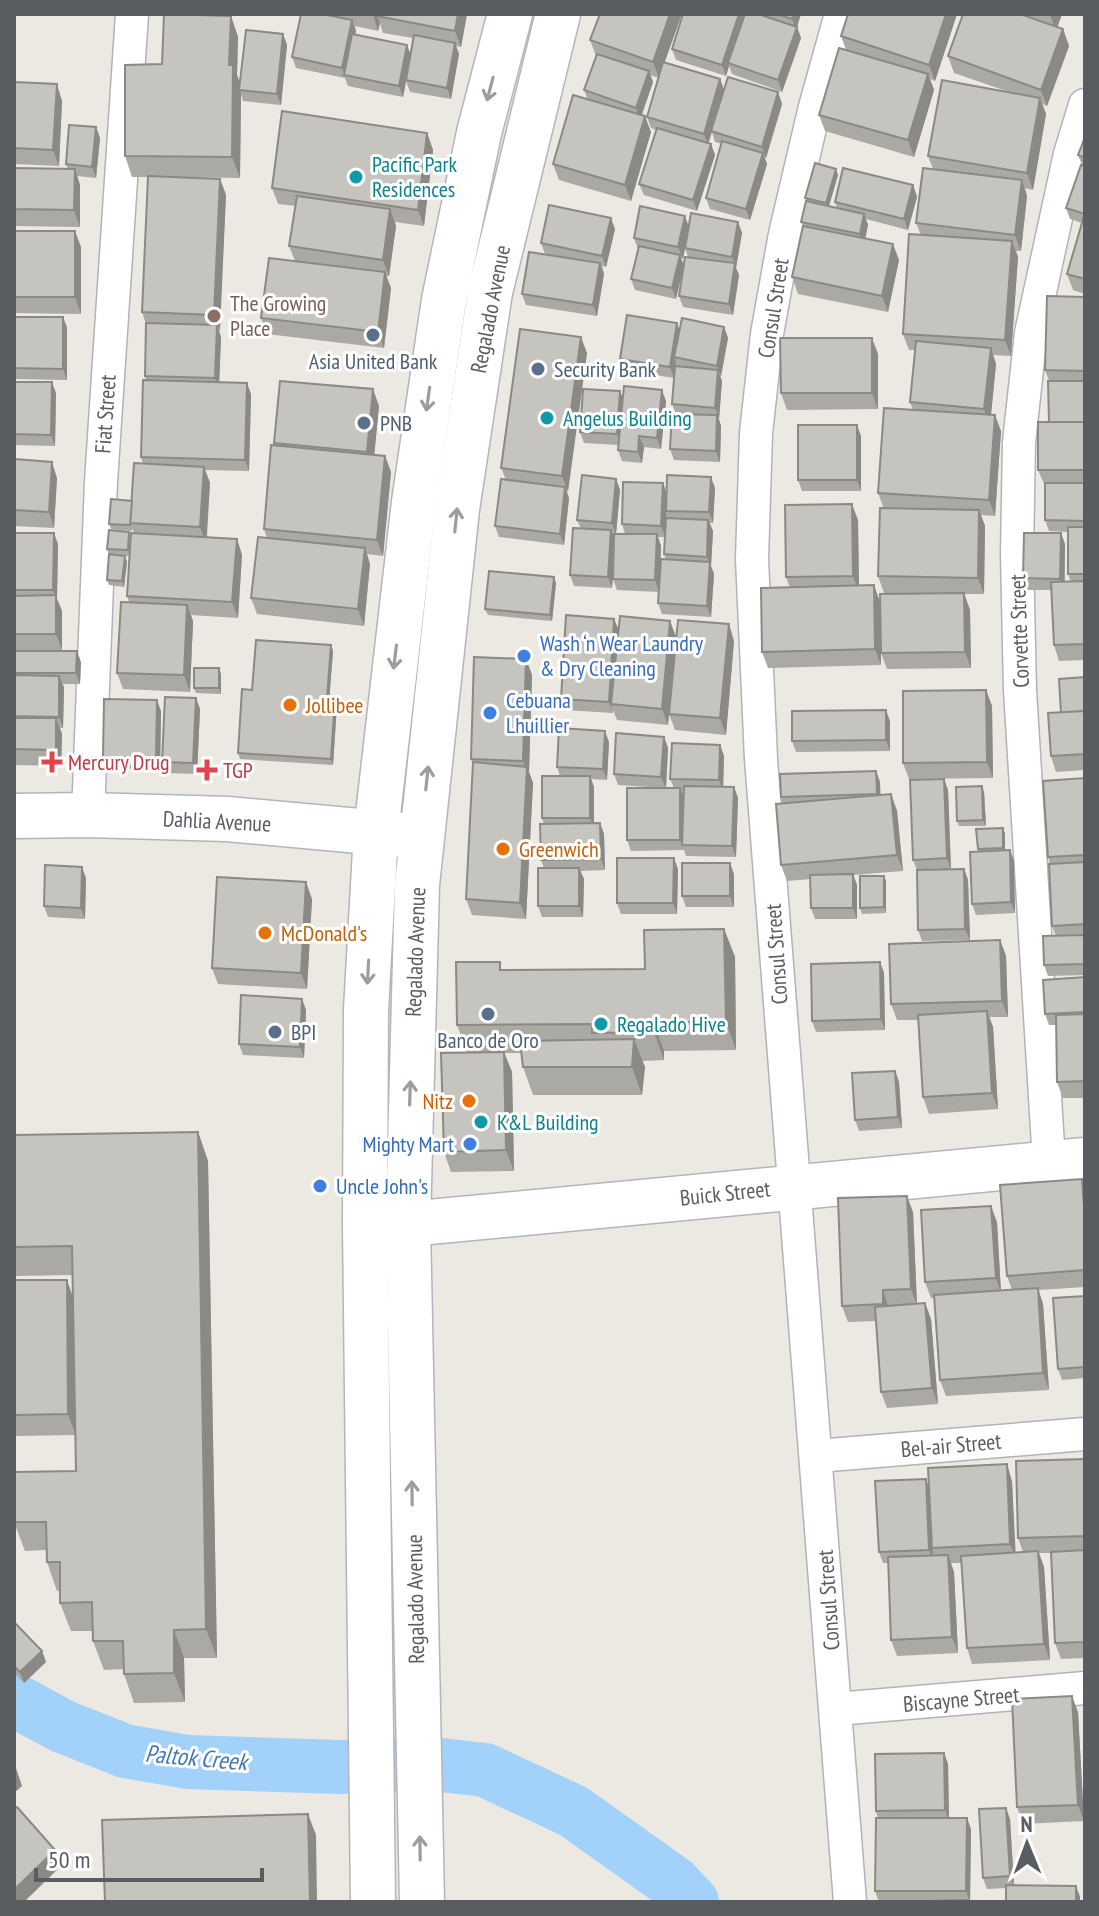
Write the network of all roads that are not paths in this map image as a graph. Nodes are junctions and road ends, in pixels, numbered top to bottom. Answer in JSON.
{"nodes":[{"id":1,"x":132,"y":14,"type":"edge"},
{"id":2,"x":510,"y":14,"type":"edge"},
{"id":3,"x":558,"y":14,"type":"edge"},
{"id":4,"x":841,"y":14,"type":"edge"},
{"id":5,"x":1085,"y":105,"type":"edge"},
{"id":6,"x":88,"y":815,"type":"junction"},
{"id":7,"x":14,"y":816,"type":"edge"},
{"id":8,"x":376,"y":832,"type":"junction"},
{"id":9,"x":420,"y":836,"type":"junction"},
{"id":10,"x":1067,"y":1161,"type":"edge"},
{"id":11,"x":795,"y":1185,"type":"junction"},
{"id":12,"x":365,"y":1224,"type":"junction"},
{"id":13,"x":408,"y":1224,"type":"junction"},
{"id":14,"x":1085,"y":1434,"type":"edge"},
{"id":15,"x":817,"y":1456,"type":"junction"},
{"id":16,"x":1085,"y":1688,"type":"edge"},
{"id":17,"x":836,"y":1709,"type":"junction"},
{"id":18,"x":373,"y":1902,"type":"edge"},
{"id":19,"x":422,"y":1902,"type":"edge"},
{"id":20,"x":850,"y":1902,"type":"edge"}],
"edges":[{"from":1,"to":6,"type":"street","name":"Fiat Street"},
{"from":2,"to":8,"type":"main road","name":"Regalado Avenue","one_way":true},
{"from":9,"to":3,"type":"main road","name":"Regalado Avenue","one_way":true},
{"from":4,"to":11,"type":"street","name":"Consul Street"},
{"from":5,"to":10,"type":"street","name":"Corvette Street"},
{"from":6,"to":7,"type":"main road","name":"Dahlia Avenue"},
{"from":6,"to":8,"type":"main road","name":"Dahlia Avenue"},
{"from":8,"to":9,"type":"main road","name":"Dahlia Avenue"},
{"from":8,"to":12,"type":"main road","name":"Regalado Avenue","one_way":true},
{"from":13,"to":9,"type":"main road","name":"Regalado Avenue","one_way":true},
{"from":10,"to":11,"type":"main road","name":"Buick Street"},
{"from":11,"to":13,"type":"main road","name":"Buick Street"},
{"from":11,"to":15,"type":"street","name":"Consul Street"},
{"from":12,"to":13,"type":"main road","name":"Buick Street"},
{"from":12,"to":18,"type":"main road","name":"Regalado Avenue"},
{"from":19,"to":13,"type":"main road","name":"Regalado Avenue","one_way":true},
{"from":14,"to":15,"type":"street","name":"Bel-air Street"},
{"from":15,"to":17,"type":"street","name":"Consul Street"},
{"from":16,"to":17,"type":"street","name":"Biscayne Street"},
{"from":17,"to":20,"type":"street","name":"Consul Street"}]}
